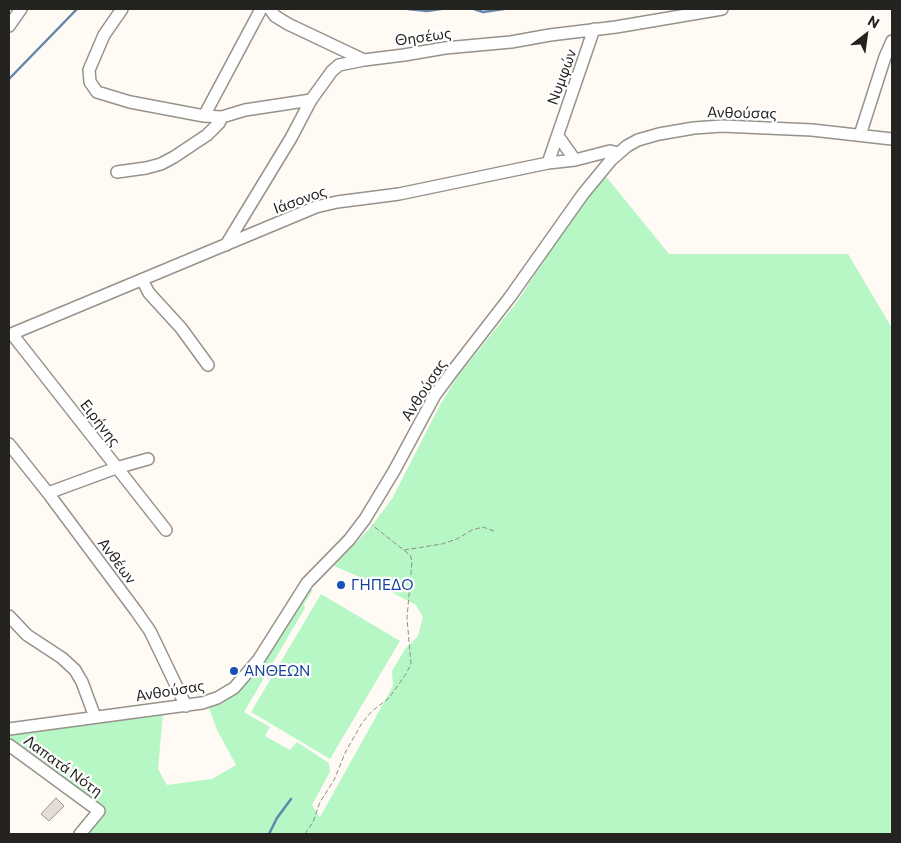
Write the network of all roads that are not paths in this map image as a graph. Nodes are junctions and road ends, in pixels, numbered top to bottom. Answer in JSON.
{"nodes":[{"id":1,"x":21,"y":9,"type":"edge"},
{"id":2,"x":122,"y":9,"type":"edge"},
{"id":3,"x":261,"y":9,"type":"edge"},
{"id":4,"x":270,"y":9,"type":"edge"},
{"id":5,"x":722,"y":9,"type":"edge"},
{"id":6,"x":9,"y":26,"type":"edge"},
{"id":7,"x":594,"y":30,"type":"junction"},
{"id":8,"x":892,"y":42,"type":"edge"},
{"id":9,"x":328,"y":44,"type":"junction"},
{"id":10,"x":364,"y":60,"type":"junction"},
{"id":11,"x":332,"y":71,"type":"junction"},
{"id":12,"x":311,"y":100,"type":"junction"},
{"id":13,"x":204,"y":116,"type":"junction"},
{"id":14,"x":222,"y":117,"type":"junction"},
{"id":15,"x":860,"y":135,"type":"junction"},
{"id":16,"x":558,"y":136,"type":"junction"},
{"id":17,"x":892,"y":139,"type":"edge"},
{"id":18,"x":618,"y":153,"type":"junction"},
{"id":19,"x":574,"y":160,"type":"junction"},
{"id":20,"x":548,"y":164,"type":"junction"},
{"id":21,"x":117,"y":172,"type":"dead end"},
{"id":22,"x":226,"y":245,"type":"junction"},
{"id":23,"x":142,"y":280,"type":"junction"},
{"id":24,"x":10,"y":335,"type":"edge"},
{"id":25,"x":208,"y":365,"type":"dead end"},
{"id":26,"x":9,"y":444,"type":"edge"},
{"id":27,"x":148,"y":459,"type":"dead end"},
{"id":28,"x":116,"y":468,"type":"junction"},
{"id":29,"x":48,"y":493,"type":"junction"},
{"id":30,"x":166,"y":530,"type":"dead end"},
{"id":31,"x":9,"y":616,"type":"edge"},
{"id":32,"x":186,"y":706,"type":"junction"},
{"id":33,"x":95,"y":717,"type":"junction"},
{"id":34,"x":9,"y":729,"type":"edge"},
{"id":35,"x":9,"y":745,"type":"edge"},
{"id":36,"x":80,"y":834,"type":"edge"}],
"edges":[{"from":1,"to":6,"type":"street"},
{"from":2,"to":13,"type":"street"},
{"from":3,"to":13,"type":"street"},
{"from":4,"to":9,"type":"street"},
{"from":5,"to":7,"type":"street","name":"Θησέως"},
{"from":7,"to":10,"type":"street","name":"Θησέως"},
{"from":7,"to":16,"type":"street","name":"Νυμφών"},
{"from":8,"to":15,"type":"street"},
{"from":9,"to":10,"type":"street"},
{"from":9,"to":11,"type":"street"},
{"from":10,"to":11,"type":"street","name":"Θησέως"},
{"from":11,"to":12,"type":"street"},
{"from":12,"to":14,"type":"street"},
{"from":12,"to":22,"type":"street"},
{"from":13,"to":14,"type":"street"},
{"from":14,"to":21,"type":"street"},
{"from":15,"to":17,"type":"street","name":"Ανθούσας"},
{"from":15,"to":18,"type":"street","name":"Ανθούσας"},
{"from":16,"to":19,"type":"street"},
{"from":16,"to":20,"type":"street","name":"Νυμφών"},
{"from":18,"to":19,"type":"street","name":"Ιάσονος"},
{"from":18,"to":32,"type":"street","name":"Ανθούσας"},
{"from":19,"to":20,"type":"street","name":"Ιάσονος"},
{"from":20,"to":22,"type":"street","name":"Ιάσονος"},
{"from":22,"to":23,"type":"street","name":"Ιάσονος"},
{"from":23,"to":24,"type":"street","name":"Ιάσονος"},
{"from":23,"to":25,"type":"street"},
{"from":24,"to":28,"type":"street","name":"Ειρήνης"},
{"from":26,"to":29,"type":"street","name":"Ανθέων"},
{"from":27,"to":28,"type":"street"},
{"from":28,"to":29,"type":"street"},
{"from":28,"to":30,"type":"street","name":"Ειρήνης"},
{"from":29,"to":32,"type":"street","name":"Ανθέων"},
{"from":31,"to":33,"type":"street"},
{"from":32,"to":33,"type":"street","name":"Ανθούσας"},
{"from":33,"to":34,"type":"street","name":"Ανθούσας"},
{"from":35,"to":36,"type":"street","name":"Λαπατά Νότη"}]}
